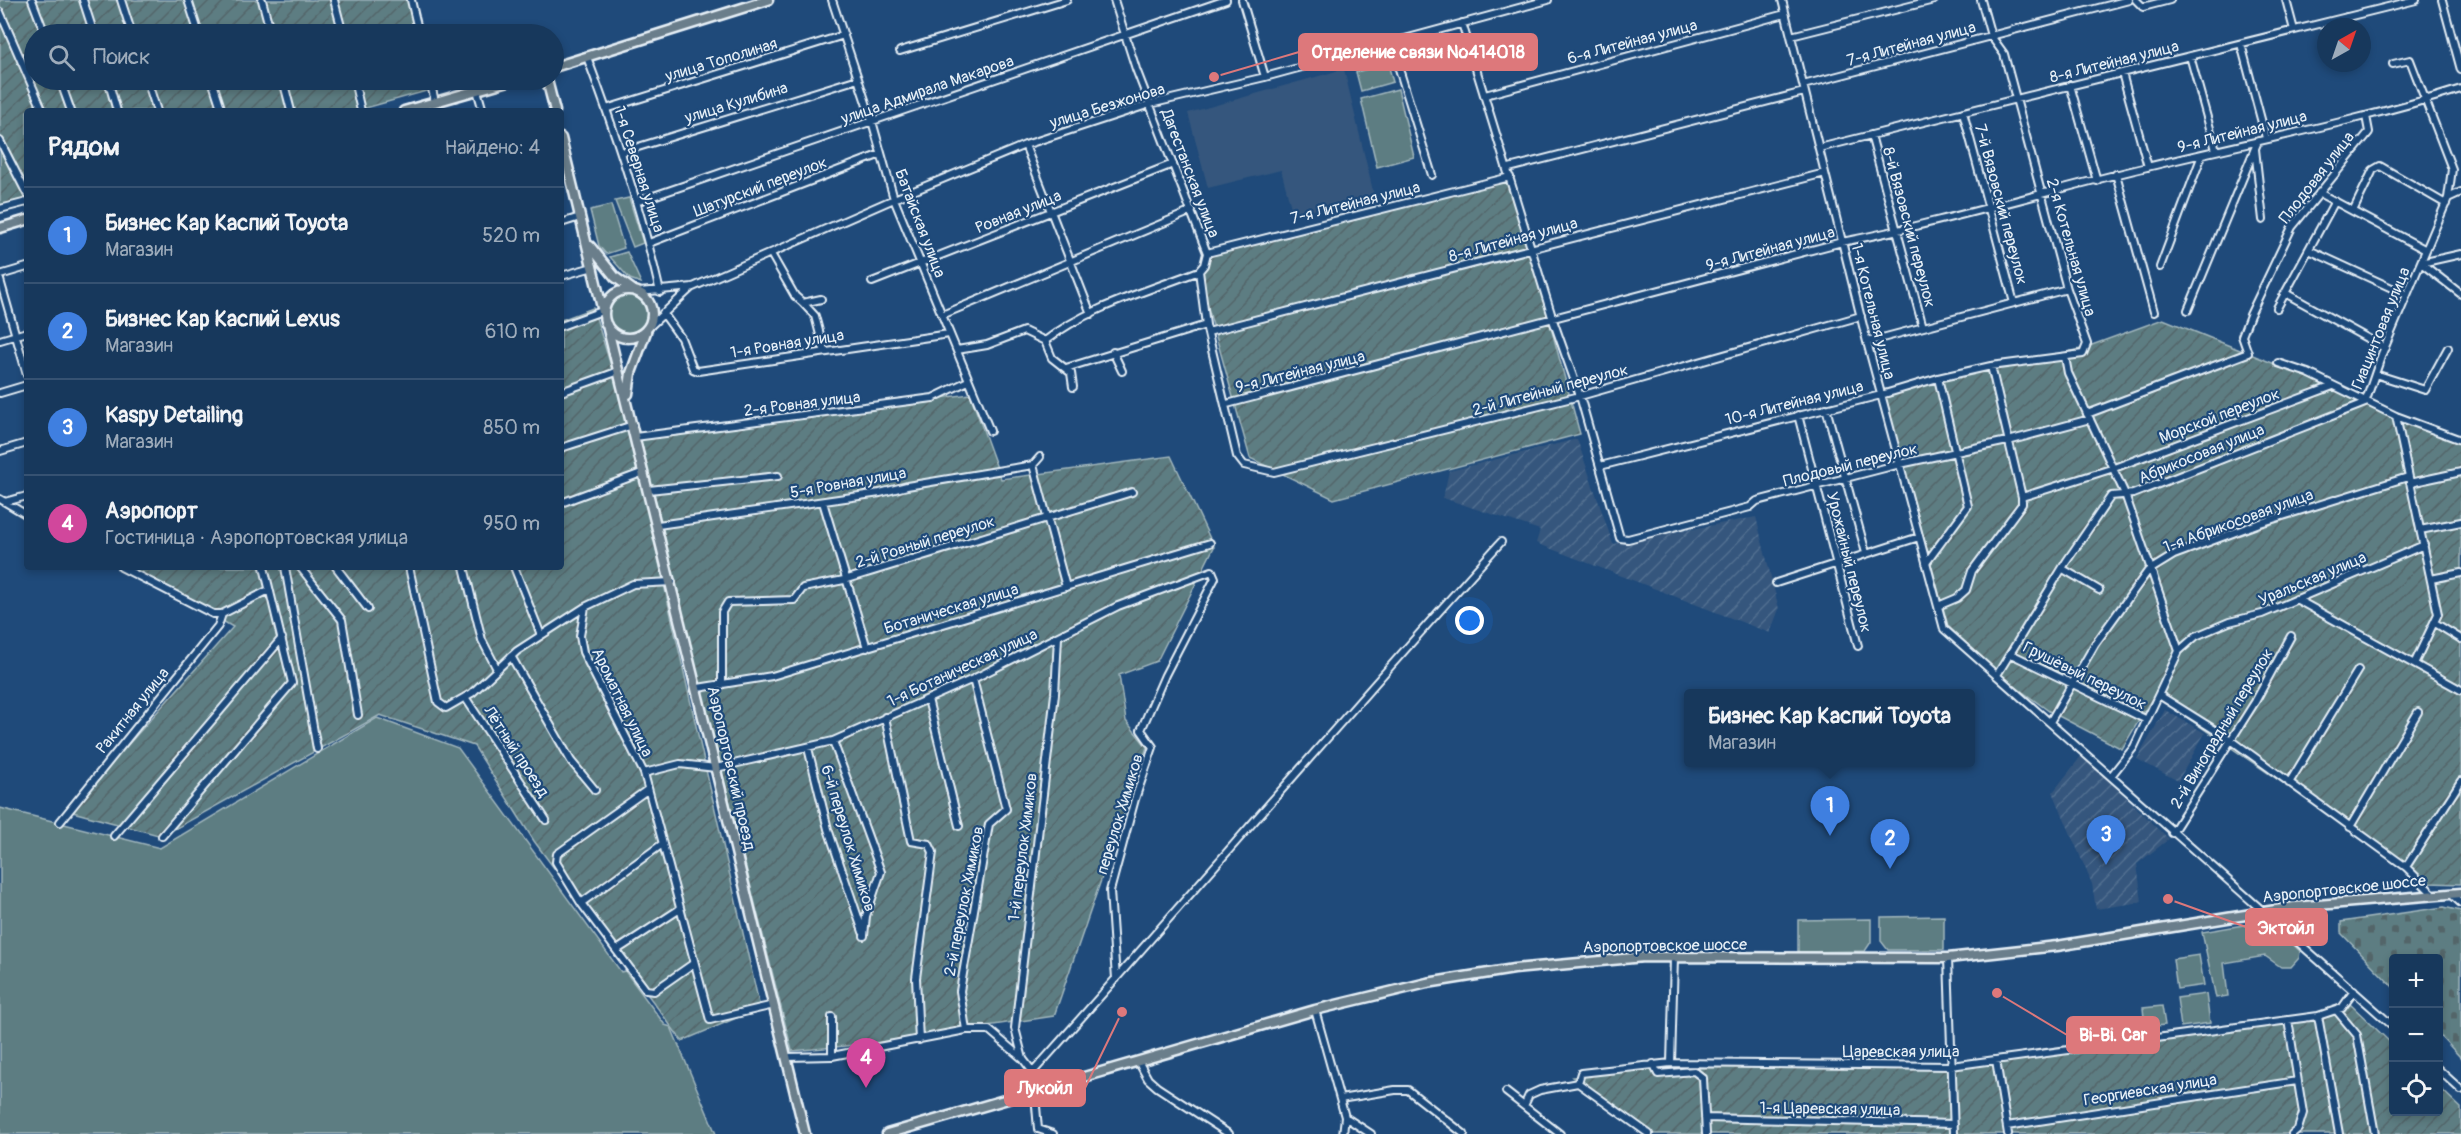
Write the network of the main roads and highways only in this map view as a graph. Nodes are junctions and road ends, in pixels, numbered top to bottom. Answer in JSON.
{"nodes":[{"id":1,"x":768,"y":0,"type":"edge"},
{"id":2,"x":564,"y":64,"type":"edge"},
{"id":3,"x":477,"y":90,"type":"edge"},
{"id":4,"x":550,"y":90,"type":"edge"},
{"id":5,"x":414,"y":108,"type":"edge"},
{"id":6,"x":554,"y":108,"type":"edge"},
{"id":7,"x":564,"y":150,"type":"edge"},
{"id":8,"x":24,"y":221,"type":"edge"},
{"id":9,"x":0,"y":228,"type":"edge"},
{"id":10,"x":585,"y":238,"type":"junction"},
{"id":11,"x":638,"y":292,"type":"junction"},
{"id":12,"x":604,"y":317,"type":"junction"},
{"id":13,"x":648,"y":329,"type":"junction"},
{"id":14,"x":629,"y":409,"type":"junction"},
{"id":15,"x":2461,"y":892,"type":"edge"},
{"id":16,"x":805,"y":1134,"type":"edge"},
{"id":17,"x":887,"y":1134,"type":"edge"}],
"edges":[{"from":1,"to":2,"type":"main road"},
{"from":3,"to":5,"type":"main road"},
{"from":4,"to":6,"type":"main road"},
{"from":7,"to":10,"type":"main road"},
{"from":8,"to":9,"type":"main road"},
{"from":10,"to":11,"type":"main road"},
{"from":10,"to":12,"type":"main road","name":"Аэропортовский проезд"},
{"from":11,"to":12,"type":"main road"},
{"from":11,"to":13,"type":"main road"},
{"from":12,"to":13,"type":"main road"},
{"from":12,"to":14,"type":"main road","name":"Аэропортовский проезд"},
{"from":13,"to":14,"type":"main road"},
{"from":14,"to":16,"type":"main road","name":"Аэропортовский проезд"},
{"from":15,"to":17,"type":"main road","name":"Аэропортовское шоссе"}]}
